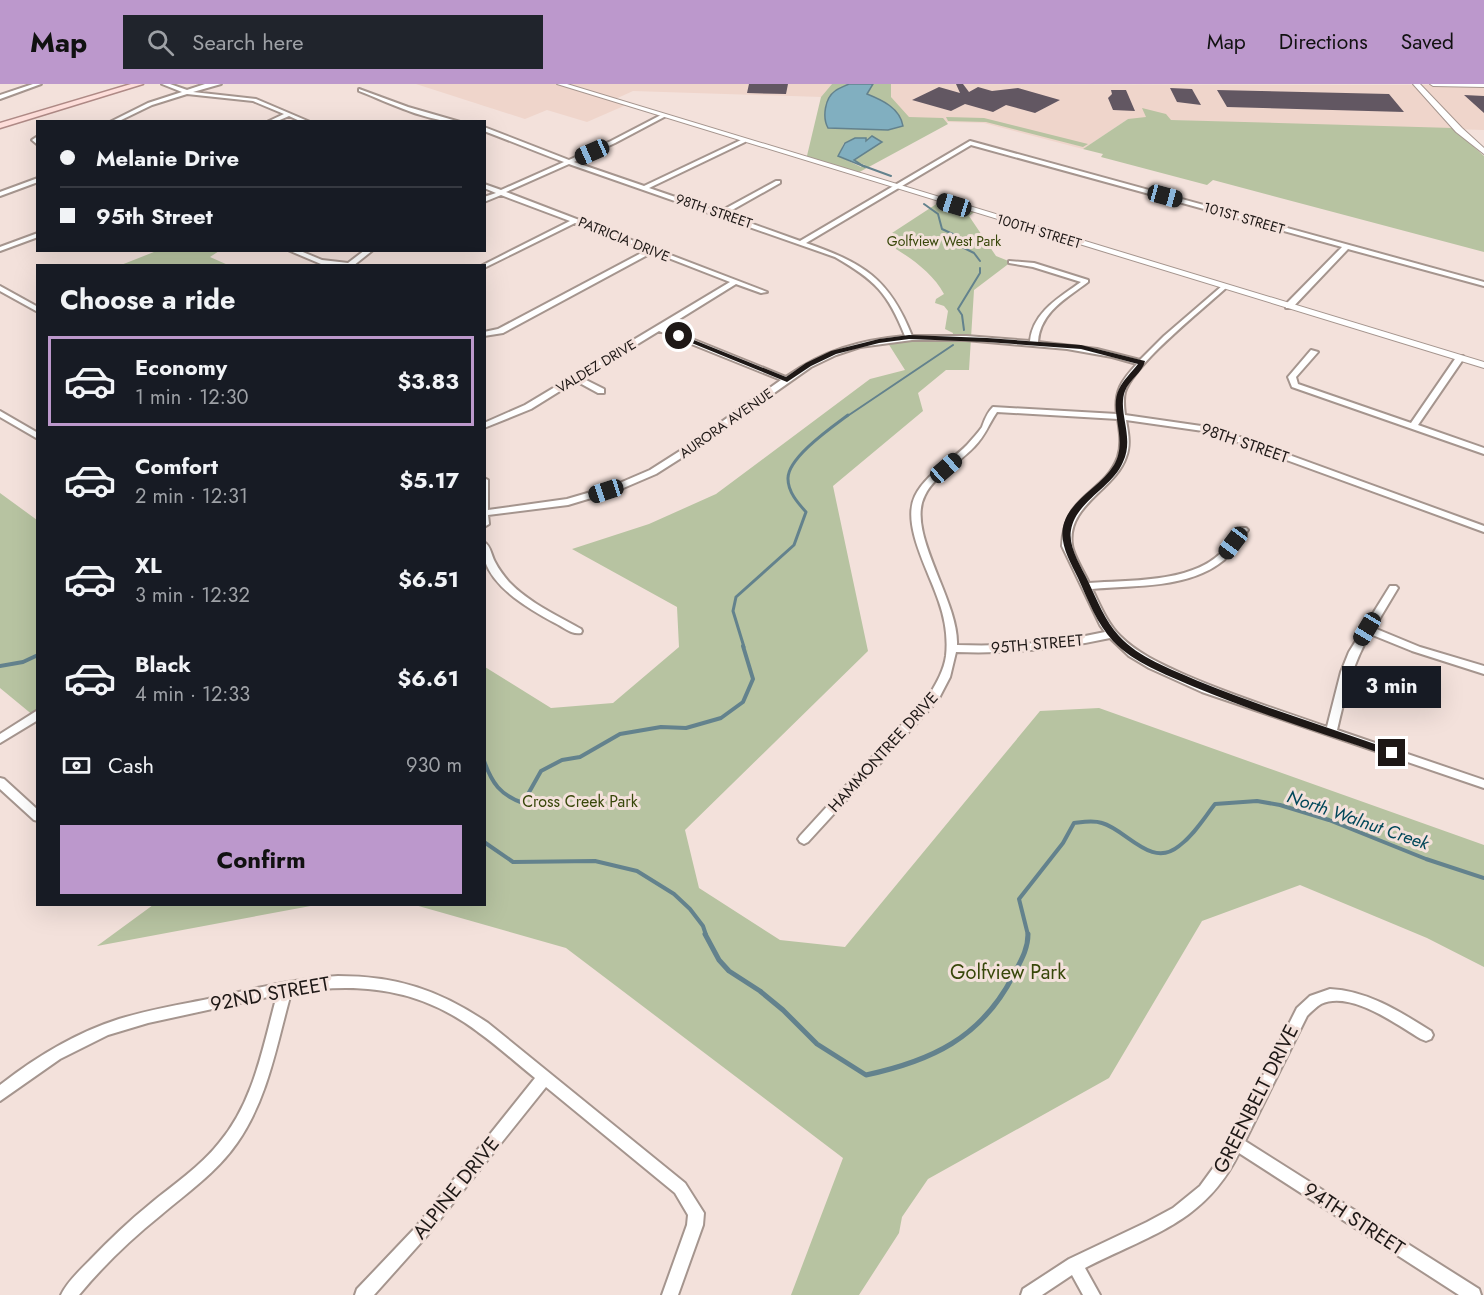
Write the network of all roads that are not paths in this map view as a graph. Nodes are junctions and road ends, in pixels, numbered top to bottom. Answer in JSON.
{"nodes":[{"id":1,"x":38,"y":84,"type":"edge"},
{"id":2,"x":117,"y":84,"type":"edge"},
{"id":3,"x":139,"y":84,"type":"edge"},
{"id":4,"x":165,"y":84,"type":"edge"},
{"id":5,"x":218,"y":84,"type":"edge"},
{"id":6,"x":560,"y":84,"type":"edge"},
{"id":7,"x":1416,"y":84,"type":"edge"},
{"id":8,"x":1433,"y":84,"type":"edge"},
{"id":9,"x":204,"y":85,"type":"edge"},
{"id":10,"x":1484,"y":85,"type":"edge"},
{"id":11,"x":361,"y":90,"type":"dead end"},
{"id":12,"x":186,"y":92,"type":"junction"},
{"id":13,"x":0,"y":97,"type":"edge"},
{"id":14,"x":290,"y":114,"type":"junction"},
{"id":15,"x":663,"y":117,"type":"junction"},
{"id":16,"x":0,"y":119,"type":"edge"},
{"id":17,"x":116,"y":120,"type":"edge"},
{"id":18,"x":274,"y":120,"type":"edge"},
{"id":19,"x":304,"y":120,"type":"edge"},
{"id":20,"x":451,"y":120,"type":"edge"},
{"id":21,"x":0,"y":126,"type":"edge"},
{"id":22,"x":486,"y":130,"type":"edge"},
{"id":23,"x":743,"y":141,"type":"junction"},
{"id":24,"x":1484,"y":152,"type":"edge"},
{"id":25,"x":570,"y":162,"type":"junction"},
{"id":26,"x":36,"y":181,"type":"edge"},
{"id":27,"x":778,"y":182,"type":"dead end"},
{"id":28,"x":486,"y":187,"type":"edge"},
{"id":29,"x":646,"y":187,"type":"junction"},
{"id":30,"x":895,"y":187,"type":"junction"},
{"id":31,"x":502,"y":192,"type":"junction"},
{"id":32,"x":0,"y":194,"type":"edge"},
{"id":33,"x":486,"y":199,"type":"edge"},
{"id":34,"x":721,"y":214,"type":"junction"},
{"id":35,"x":576,"y":220,"type":"junction"},
{"id":36,"x":36,"y":236,"type":"edge"},
{"id":37,"x":803,"y":242,"type":"junction"},
{"id":38,"x":1346,"y":247,"type":"junction"},
{"id":39,"x":0,"y":249,"type":"edge"},
{"id":40,"x":652,"y":250,"type":"junction"},
{"id":41,"x":296,"y":252,"type":"edge"},
{"id":42,"x":367,"y":252,"type":"edge"},
{"id":43,"x":1011,"y":262,"type":"dead end"},
{"id":44,"x":339,"y":264,"type":"edge"},
{"id":45,"x":349,"y":264,"type":"edge"},
{"id":46,"x":486,"y":265,"type":"edge"},
{"id":47,"x":735,"y":282,"type":"junction"},
{"id":48,"x":1484,"y":284,"type":"edge"},
{"id":49,"x":1224,"y":287,"type":"junction"},
{"id":50,"x":0,"y":288,"type":"edge"},
{"id":51,"x":763,"y":292,"type":"dead end"},
{"id":52,"x":1289,"y":306,"type":"junction"},
{"id":53,"x":36,"y":309,"type":"edge"},
{"id":54,"x":659,"y":328,"type":"junction"},
{"id":55,"x":486,"y":334,"type":"edge"},
{"id":56,"x":909,"y":337,"type":"junction"},
{"id":57,"x":1034,"y":343,"type":"junction"},
{"id":58,"x":1314,"y":352,"type":"dead end"},
{"id":59,"x":1460,"y":358,"type":"junction"},
{"id":60,"x":1142,"y":363,"type":"junction"},
{"id":61,"x":1484,"y":365,"type":"edge"},
{"id":62,"x":576,"y":378,"type":"junction"},
{"id":63,"x":787,"y":380,"type":"junction"},
{"id":64,"x":601,"y":391,"type":"dead end"},
{"id":65,"x":995,"y":409,"type":"joint"},
{"id":66,"x":0,"y":413,"type":"edge"},
{"id":67,"x":1122,"y":417,"type":"junction"},
{"id":68,"x":486,"y":425,"type":"edge"},
{"id":69,"x":1413,"y":426,"type":"junction"},
{"id":70,"x":36,"y":436,"type":"edge"},
{"id":71,"x":1484,"y":451,"type":"edge"},
{"id":72,"x":486,"y":513,"type":"edge"},
{"id":73,"x":1484,"y":529,"type":"edge"},
{"id":74,"x":1243,"y":530,"type":"dead end"},
{"id":75,"x":486,"y":550,"type":"edge"},
{"id":76,"x":1087,"y":586,"type":"junction"},
{"id":77,"x":1393,"y":588,"type":"dead end"},
{"id":78,"x":1367,"y":629,"type":"junction"},
{"id":79,"x":577,"y":631,"type":"dead end"},
{"id":80,"x":1112,"y":634,"type":"junction"},
{"id":81,"x":953,"y":648,"type":"junction"},
{"id":82,"x":1484,"y":670,"type":"edge"},
{"id":83,"x":36,"y":715,"type":"edge"},
{"id":84,"x":1330,"y":732,"type":"junction"},
{"id":85,"x":0,"y":738,"type":"edge"},
{"id":86,"x":0,"y":782,"type":"edge"},
{"id":87,"x":1484,"y":784,"type":"edge"},
{"id":88,"x":36,"y":815,"type":"edge"},
{"id":89,"x":804,"y":838,"type":"dead end"},
{"id":90,"x":286,"y":988,"type":"junction"},
{"id":91,"x":1426,"y":1035,"type":"dead end"},
{"id":92,"x":545,"y":1077,"type":"junction"},
{"id":93,"x":0,"y":1094,"type":"edge"},
{"id":94,"x":1236,"y":1143,"type":"junction"},
{"id":95,"x":1074,"y":1264,"type":"junction"},
{"id":96,"x":69,"y":1295,"type":"edge"},
{"id":97,"x":363,"y":1295,"type":"edge"},
{"id":98,"x":670,"y":1295,"type":"edge"},
{"id":99,"x":1029,"y":1295,"type":"edge"},
{"id":100,"x":1092,"y":1295,"type":"edge"},
{"id":101,"x":1473,"y":1295,"type":"edge"}],
"edges":[{"from":1,"to":13,"type":"street"},
{"from":2,"to":16,"type":"main road"},
{"from":3,"to":21,"type":"main road"},
{"from":4,"to":12,"type":"street"},
{"from":5,"to":9,"type":"street"},
{"from":6,"to":15,"type":"street","name":"100TH STREET"},
{"from":7,"to":24,"type":"street"},
{"from":8,"to":10,"type":"street"},
{"from":9,"to":12,"type":"street"},
{"from":11,"to":20,"type":"street"},
{"from":12,"to":14,"type":"street"},
{"from":12,"to":17,"type":"street"},
{"from":14,"to":18,"type":"street"},
{"from":14,"to":19,"type":"street"},
{"from":15,"to":23,"type":"street","name":"100TH STREET"},
{"from":15,"to":25,"type":"street"},
{"from":22,"to":25,"type":"street","name":"98TH STREET"},
{"from":23,"to":29,"type":"street"},
{"from":23,"to":30,"type":"street","name":"100TH STREET"},
{"from":25,"to":29,"type":"street","name":"98TH STREET"},
{"from":25,"to":31,"type":"street"},
{"from":26,"to":32,"type":"street"},
{"from":27,"to":34,"type":"street"},
{"from":28,"to":31,"type":"street","name":"PATRICIA DRIVE"},
{"from":29,"to":34,"type":"street","name":"98TH STREET"},
{"from":30,"to":37,"type":"street"},
{"from":30,"to":38,"type":"street","name":"101ST STREET"},
{"from":30,"to":49,"type":"street","name":"100TH STREET"},
{"from":31,"to":33,"type":"street"},
{"from":31,"to":35,"type":"street","name":"PATRICIA DRIVE"},
{"from":34,"to":37,"type":"street","name":"98TH STREET"},
{"from":35,"to":40,"type":"street","name":"PATRICIA DRIVE"},
{"from":35,"to":46,"type":"street"},
{"from":36,"to":39,"type":"street"},
{"from":37,"to":56,"type":"street","name":"98TH STREET"},
{"from":38,"to":48,"type":"street","name":"101ST STREET"},
{"from":38,"to":52,"type":"street"},
{"from":40,"to":47,"type":"street","name":"PATRICIA DRIVE"},
{"from":40,"to":55,"type":"street"},
{"from":41,"to":44,"type":"street"},
{"from":42,"to":45,"type":"street"},
{"from":43,"to":57,"type":"street"},
{"from":47,"to":51,"type":"street","name":"PATRICIA DRIVE"},
{"from":47,"to":54,"type":"street","name":"VALDEZ DRIVE"},
{"from":49,"to":52,"type":"street","name":"100TH STREET"},
{"from":49,"to":60,"type":"street"},
{"from":50,"to":53,"type":"street"},
{"from":52,"to":59,"type":"street","name":"100TH STREET"},
{"from":54,"to":62,"type":"street","name":"VALDEZ DRIVE"},
{"from":54,"to":63,"type":"street"},
{"from":56,"to":57,"type":"street","name":"AURORA AVENUE"},
{"from":56,"to":63,"type":"street","name":"AURORA AVENUE"},
{"from":57,"to":60,"type":"street","name":"AURORA AVENUE"},
{"from":58,"to":69,"type":"street"},
{"from":59,"to":61,"type":"street","name":"100TH STREET"},
{"from":59,"to":69,"type":"street"},
{"from":60,"to":67,"type":"street"},
{"from":62,"to":64,"type":"street"},
{"from":62,"to":68,"type":"street","name":"VALDEZ DRIVE"},
{"from":63,"to":72,"type":"street","name":"AURORA AVENUE"},
{"from":65,"to":67,"type":"street","name":"98TH STREET"},
{"from":65,"to":81,"type":"street","name":"HAMMONTREE DRIVE"},
{"from":66,"to":70,"type":"street"},
{"from":67,"to":73,"type":"street","name":"98TH STREET"},
{"from":67,"to":76,"type":"street"},
{"from":69,"to":71,"type":"street"},
{"from":74,"to":76,"type":"street"},
{"from":75,"to":79,"type":"street"},
{"from":76,"to":80,"type":"street"},
{"from":77,"to":78,"type":"street"},
{"from":78,"to":82,"type":"street"},
{"from":78,"to":84,"type":"street"},
{"from":80,"to":81,"type":"street","name":"95TH STREET"},
{"from":80,"to":84,"type":"street"},
{"from":81,"to":89,"type":"street","name":"HAMMONTREE DRIVE"},
{"from":83,"to":85,"type":"street"},
{"from":84,"to":87,"type":"street"},
{"from":86,"to":88,"type":"street"},
{"from":90,"to":92,"type":"street","name":"92ND STREET"},
{"from":90,"to":93,"type":"street","name":"92ND STREET"},
{"from":90,"to":96,"type":"street"},
{"from":91,"to":94,"type":"street","name":"GREENBELT DRIVE"},
{"from":92,"to":97,"type":"street","name":"ALPINE DRIVE"},
{"from":92,"to":98,"type":"street","name":"92ND STREET"},
{"from":94,"to":95,"type":"street","name":"GREENBELT DRIVE"},
{"from":94,"to":101,"type":"street","name":"94TH STREET"},
{"from":95,"to":99,"type":"street","name":"GREENBELT DRIVE"},
{"from":95,"to":100,"type":"street"}]}
